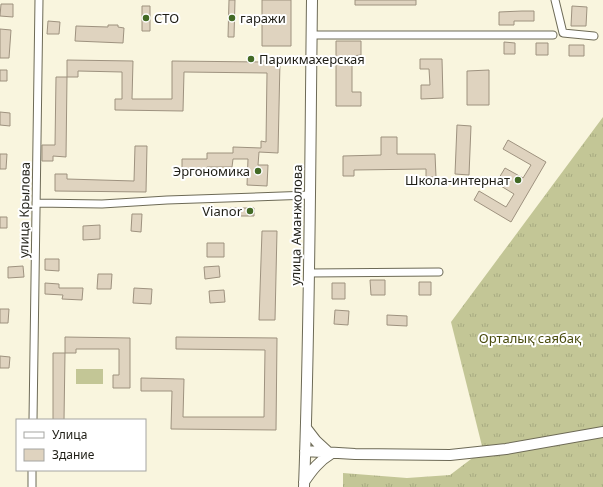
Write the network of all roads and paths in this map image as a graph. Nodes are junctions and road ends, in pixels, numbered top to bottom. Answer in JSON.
{"nodes":[{"id":1,"x":39,"y":0,"type":"edge"},
{"id":2,"x":312,"y":0,"type":"edge"},
{"id":3,"x":555,"y":0,"type":"edge"},
{"id":4,"x":312,"y":35,"type":"junction"},
{"id":5,"x":553,"y":35,"type":"dead end"},
{"id":6,"x":594,"y":36,"type":"dead end"},
{"id":7,"x":310,"y":195,"type":"junction"},
{"id":8,"x":36,"y":203,"type":"junction"},
{"id":9,"x":439,"y":272,"type":"dead end"},
{"id":10,"x":308,"y":273,"type":"junction"},
{"id":11,"x":33,"y":419,"type":"edge"},
{"id":12,"x":306,"y":428,"type":"junction"},
{"id":13,"x":603,"y":432,"type":"edge"},
{"id":14,"x":305,"y":451,"type":"junction"},
{"id":15,"x":330,"y":453,"type":"junction"},
{"id":16,"x":32,"y":471,"type":"edge"},
{"id":17,"x":304,"y":485,"type":"edge"},
{"id":18,"x":32,"y":487,"type":"edge"}],
"edges":[{"from":1,"to":8,"type":"street","name":"улица Крылова"},
{"from":2,"to":4,"type":"main road","name":"улица Аманжолова"},
{"from":3,"to":6,"type":"street"},
{"from":4,"to":5,"type":"street"},
{"from":4,"to":7,"type":"main road","name":"улица Аманжолова"},
{"from":7,"to":8,"type":"street"},
{"from":7,"to":10,"type":"main road","name":"улица Аманжолова"},
{"from":8,"to":11,"type":"street","name":"улица Крылова"},
{"from":9,"to":10,"type":"street"},
{"from":10,"to":12,"type":"main road","name":"улица Аманжолова"},
{"from":12,"to":14,"type":"main road","name":"улица Аманжолова"},
{"from":12,"to":15,"type":"main road"},
{"from":13,"to":15,"type":"main road"},
{"from":14,"to":15,"type":"main road"},
{"from":14,"to":17,"type":"main road","name":"улица Аманжолова"},
{"from":15,"to":17,"type":"main road"},
{"from":16,"to":18,"type":"street"}]}
